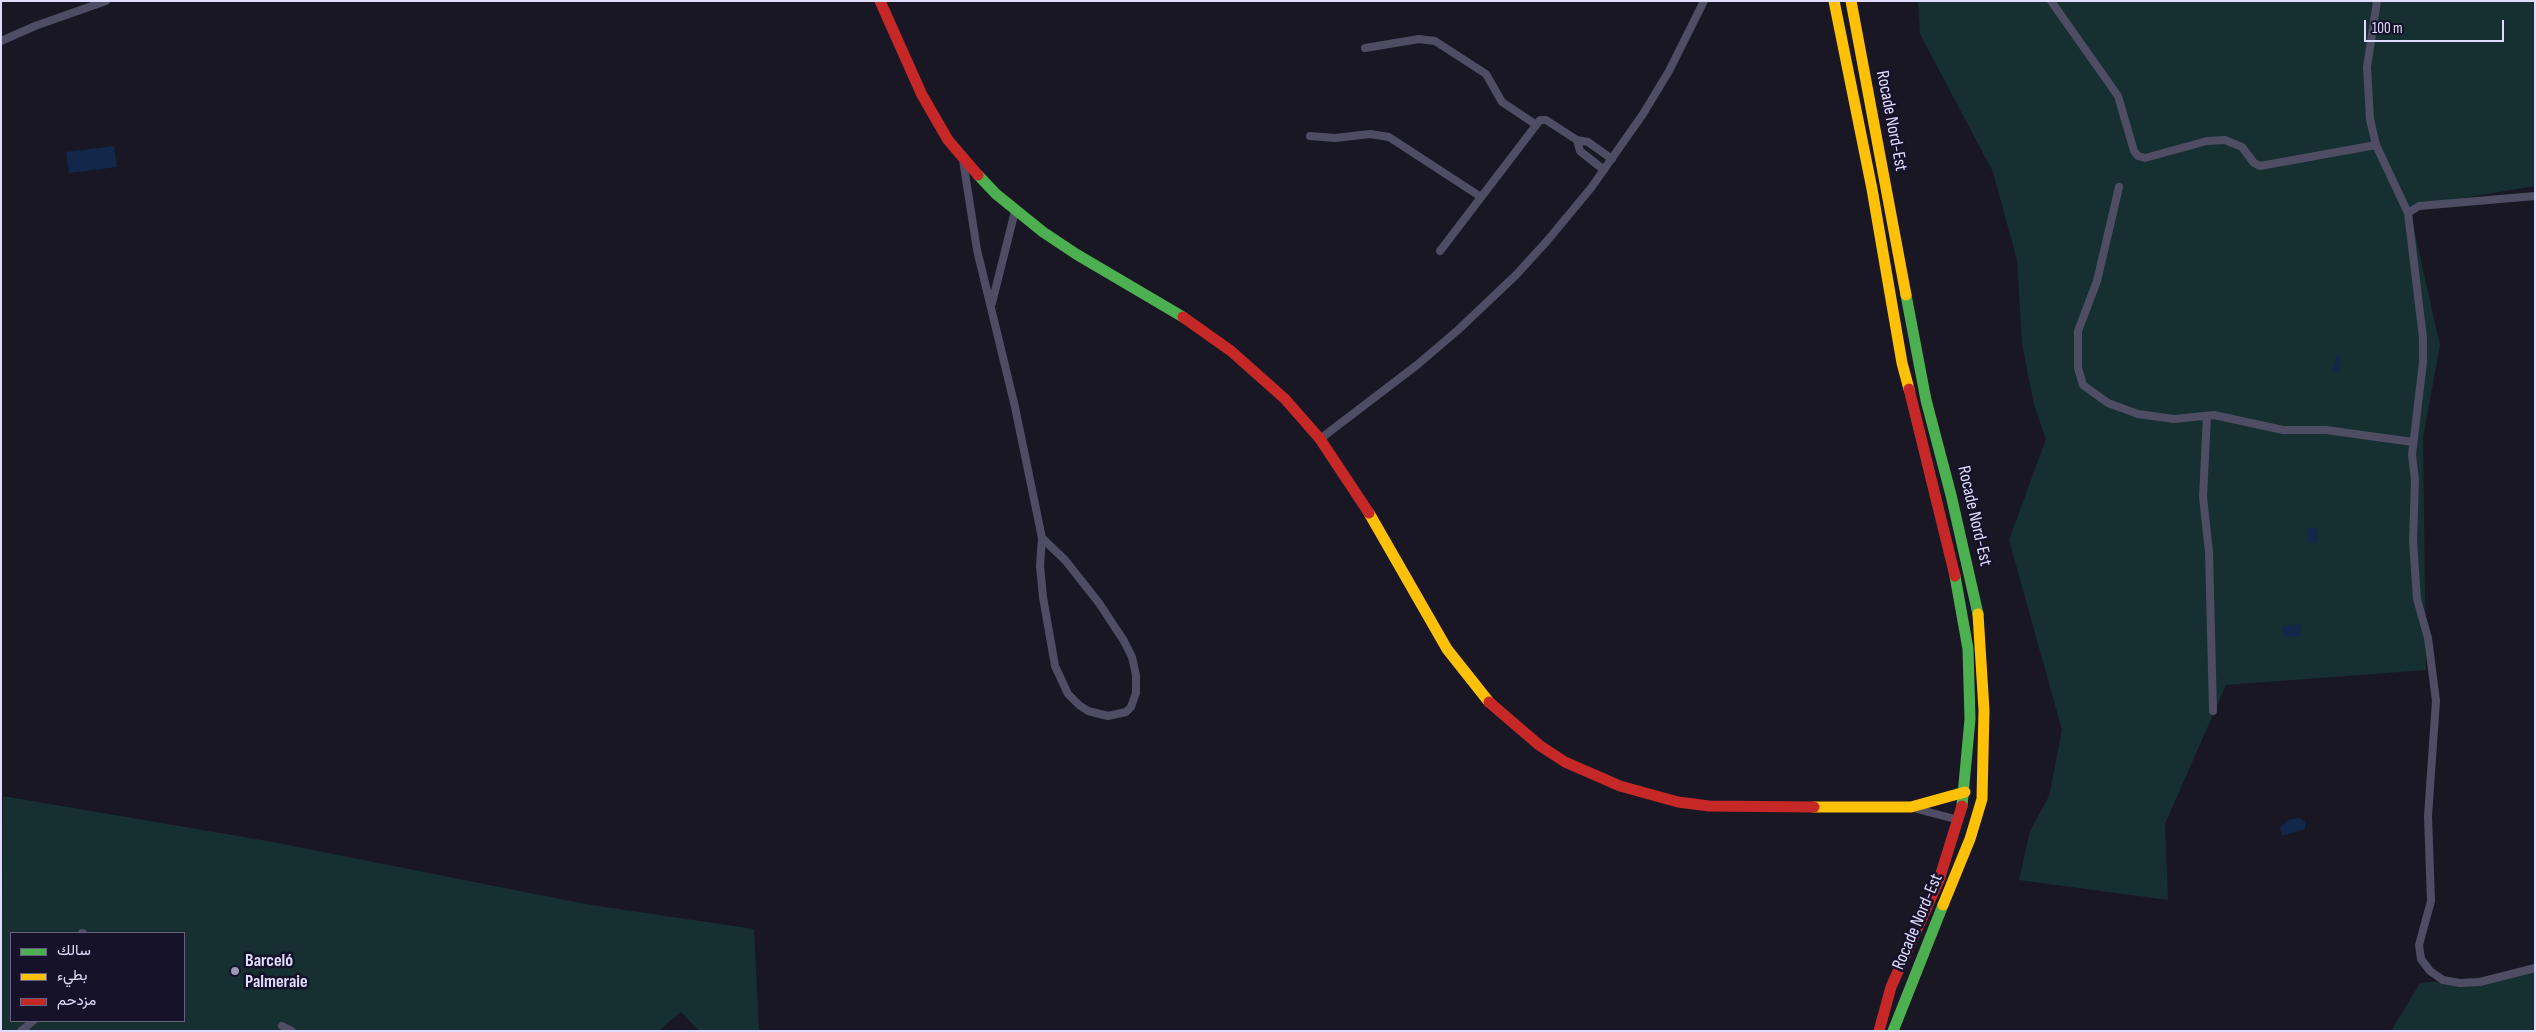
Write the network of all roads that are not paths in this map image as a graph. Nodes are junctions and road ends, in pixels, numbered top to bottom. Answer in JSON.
{"nodes":[{"id":1,"x":106,"y":1,"type":"edge"},
{"id":2,"x":880,"y":1,"type":"edge"},
{"id":3,"x":1704,"y":1,"type":"edge"},
{"id":4,"x":1834,"y":1,"type":"edge"},
{"id":5,"x":1851,"y":1,"type":"edge"},
{"id":6,"x":2051,"y":1,"type":"edge"},
{"id":7,"x":2377,"y":1,"type":"edge"},
{"id":8,"x":1,"y":42,"type":"edge"},
{"id":9,"x":1365,"y":48,"type":"dead end"},
{"id":10,"x":1535,"y":124,"type":"junction"},
{"id":11,"x":1310,"y":136,"type":"dead end"},
{"id":12,"x":1577,"y":140,"type":"junction"},
{"id":13,"x":2376,"y":145,"type":"junction"},
{"id":14,"x":963,"y":159,"type":"junction"},
{"id":15,"x":1612,"y":159,"type":"junction"},
{"id":16,"x":1604,"y":170,"type":"junction"},
{"id":17,"x":2119,"y":187,"type":"dead end"},
{"id":18,"x":2535,"y":196,"type":"edge"},
{"id":19,"x":1481,"y":197,"type":"junction"},
{"id":20,"x":1014,"y":210,"type":"junction"},
{"id":21,"x":2408,"y":213,"type":"junction"},
{"id":22,"x":1440,"y":251,"type":"dead end"},
{"id":23,"x":992,"y":307,"type":"junction"},
{"id":24,"x":2207,"y":416,"type":"junction"},
{"id":25,"x":1320,"y":439,"type":"junction"},
{"id":26,"x":2412,"y":442,"type":"junction"},
{"id":27,"x":1042,"y":538,"type":"junction"},
{"id":28,"x":2212,"y":711,"type":"dead end"},
{"id":29,"x":1965,"y":792,"type":"junction"},
{"id":30,"x":1911,"y":807,"type":"junction"},
{"id":31,"x":1959,"y":820,"type":"junction"},
{"id":32,"x":2535,"y":968,"type":"edge"},
{"id":33,"x":32,"y":1022,"type":"edge"},
{"id":34,"x":282,"y":1026,"type":"dead end"},
{"id":35,"x":21,"y":1031,"type":"edge"},
{"id":36,"x":292,"y":1031,"type":"edge"},
{"id":37,"x":1879,"y":1031,"type":"edge"},
{"id":38,"x":1893,"y":1031,"type":"edge"}],
"edges":[{"from":1,"to":8,"type":"street"},
{"from":2,"to":14,"type":"main road"},
{"from":3,"to":15,"type":"street"},
{"from":4,"to":29,"type":"main road","name":"Rocade Nord-Est"},
{"from":5,"to":38,"type":"main road","name":"Rocade Nord-Est"},
{"from":6,"to":13,"type":"street"},
{"from":7,"to":13,"type":"street"},
{"from":9,"to":10,"type":"street"},
{"from":10,"to":12,"type":"street"},
{"from":10,"to":19,"type":"street"},
{"from":11,"to":19,"type":"street"},
{"from":12,"to":15,"type":"street"},
{"from":12,"to":16,"type":"street"},
{"from":13,"to":21,"type":"street"},
{"from":14,"to":20,"type":"main road"},
{"from":14,"to":23,"type":"street"},
{"from":15,"to":16,"type":"street"},
{"from":16,"to":25,"type":"street"},
{"from":17,"to":24,"type":"street"},
{"from":18,"to":21,"type":"street"},
{"from":19,"to":22,"type":"street"},
{"from":20,"to":23,"type":"street"},
{"from":20,"to":25,"type":"main road"},
{"from":21,"to":26,"type":"street"},
{"from":23,"to":27,"type":"street"},
{"from":24,"to":26,"type":"street"},
{"from":24,"to":28,"type":"street"},
{"from":25,"to":30,"type":"main road"},
{"from":26,"to":32,"type":"street"},
{"from":27,"to":27,"type":"street"},
{"from":29,"to":30,"type":"main road"},
{"from":29,"to":31,"type":"main road","name":"Rocade Nord-Est"},
{"from":30,"to":31,"type":"street"},
{"from":31,"to":37,"type":"main road","name":"Rocade Nord-Est"},
{"from":33,"to":35,"type":"street"},
{"from":34,"to":36,"type":"street"}]}
